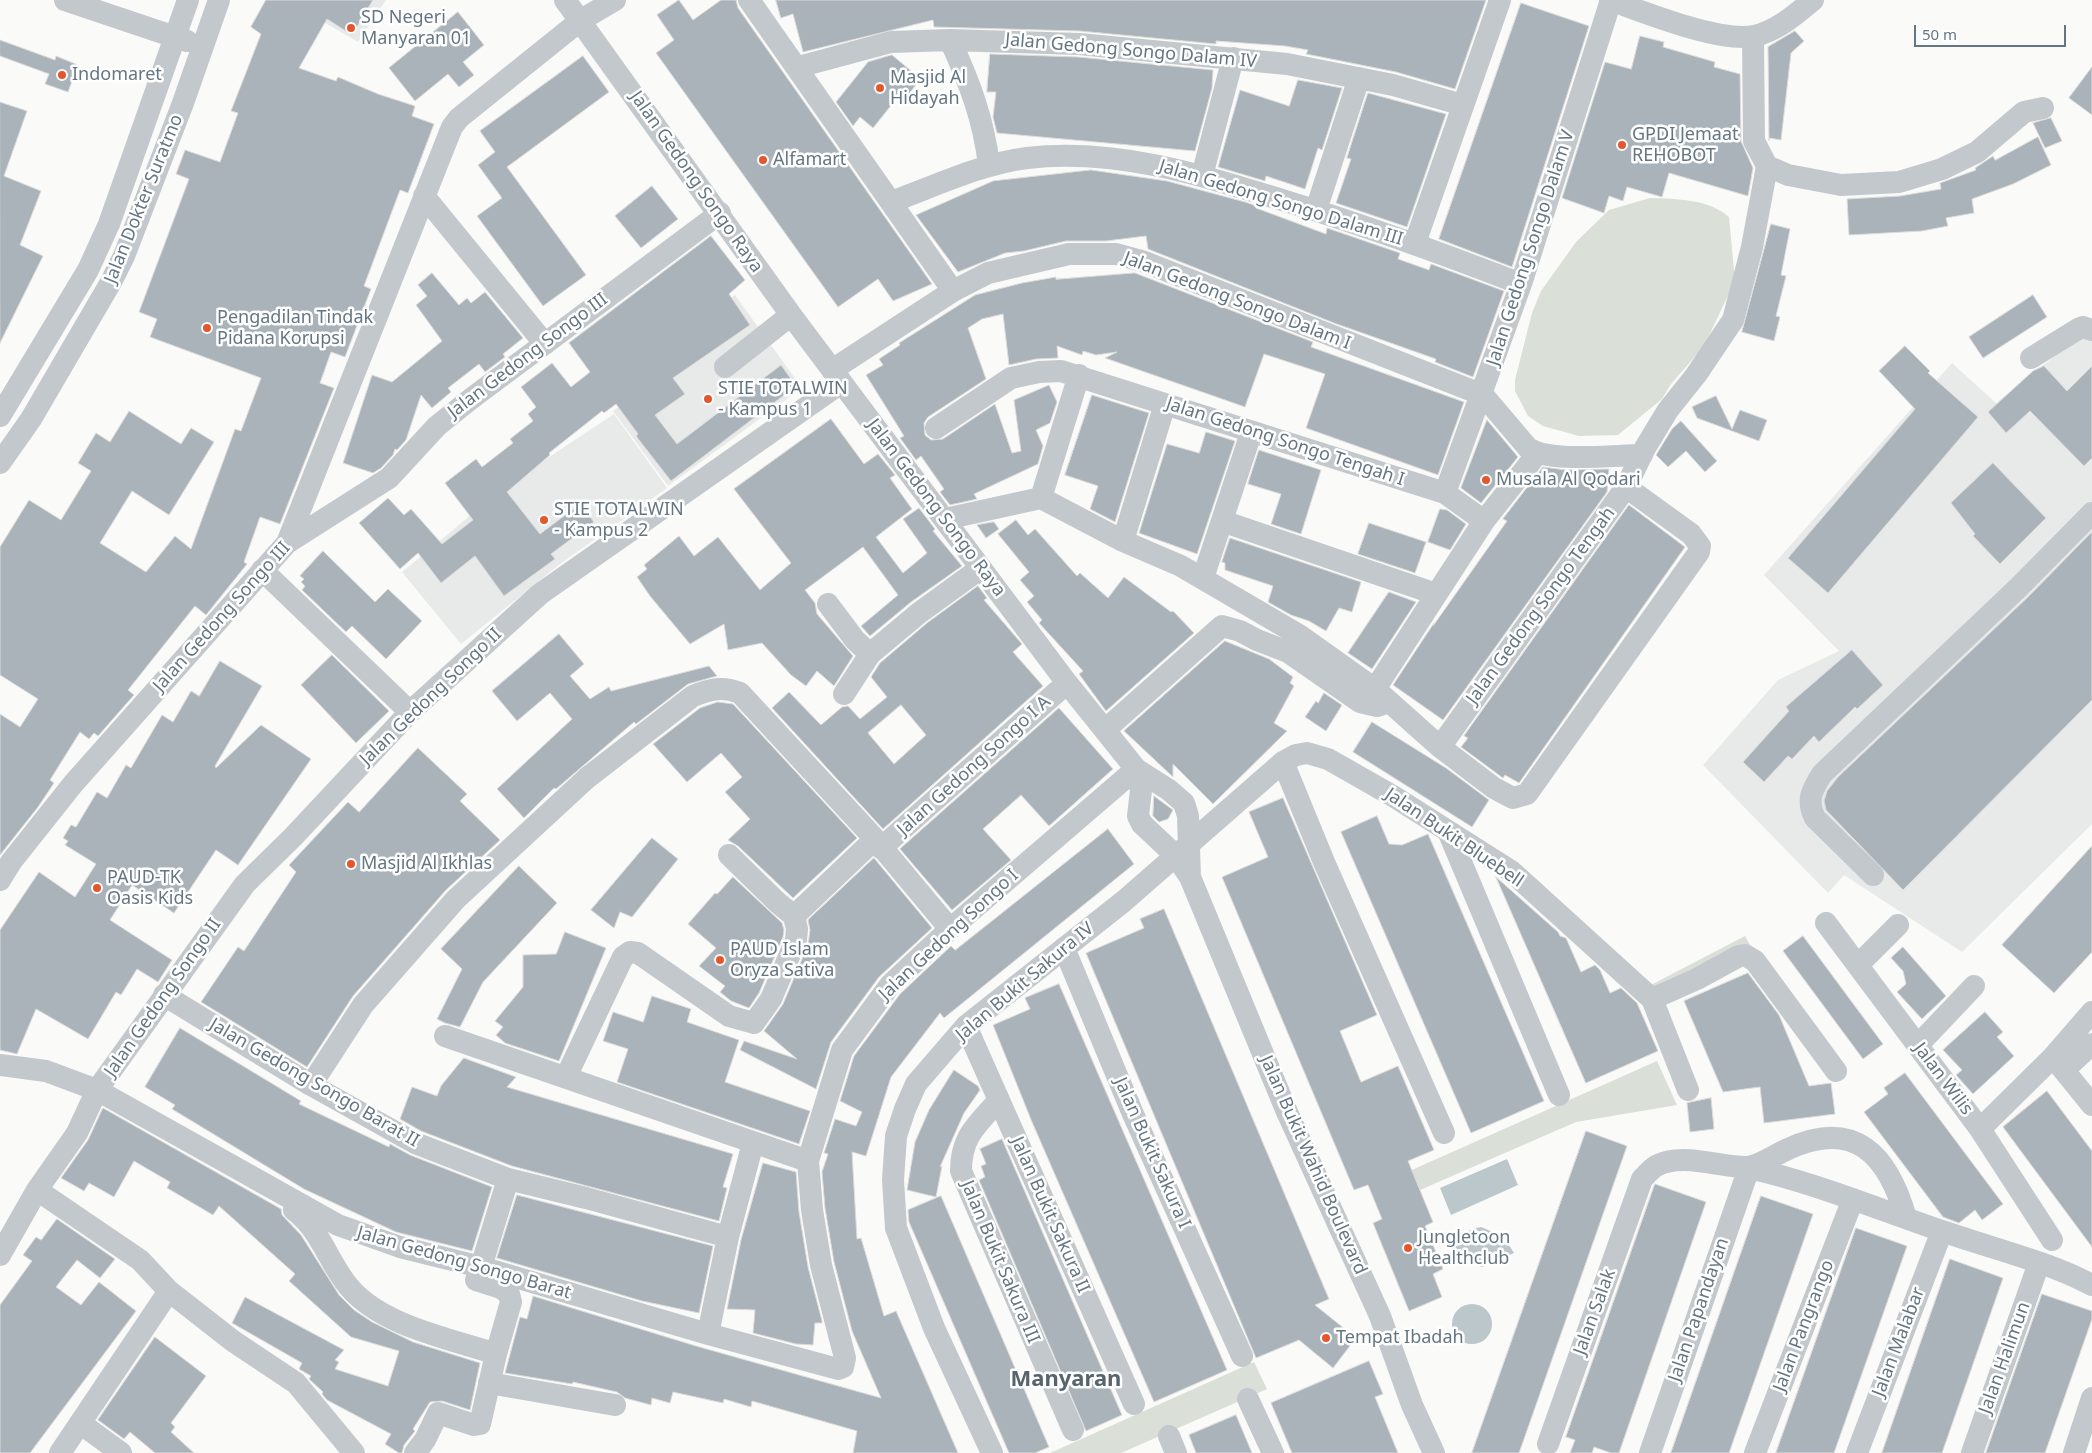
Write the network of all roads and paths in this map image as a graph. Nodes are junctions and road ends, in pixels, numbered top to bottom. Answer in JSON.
{"nodes":[{"id":1,"x":65,"y":0,"type":"edge"},
{"id":2,"x":188,"y":0,"type":"edge"},
{"id":3,"x":219,"y":0,"type":"edge"},
{"id":4,"x":565,"y":0,"type":"edge"},
{"id":5,"x":615,"y":0,"type":"edge"},
{"id":6,"x":749,"y":0,"type":"edge"},
{"id":7,"x":1500,"y":0,"type":"edge"},
{"id":8,"x":1611,"y":0,"type":"edge"},
{"id":9,"x":1812,"y":0,"type":"edge"},
{"id":10,"x":581,"y":20,"type":"junction"},
{"id":11,"x":1753,"y":36,"type":"junction"},
{"id":12,"x":174,"y":38,"type":"junction"},
{"id":13,"x":950,"y":40,"type":"junction"},
{"id":14,"x":202,"y":46,"type":"junction"},
{"id":15,"x":1233,"y":58,"type":"junction"},
{"id":16,"x":798,"y":67,"type":"junction"},
{"id":17,"x":1358,"y":78,"type":"junction"},
{"id":18,"x":1463,"y":105,"type":"junction"},
{"id":19,"x":2043,"y":108,"type":"dead end"},
{"id":20,"x":989,"y":166,"type":"junction"},
{"id":21,"x":1767,"y":166,"type":"junction"},
{"id":22,"x":1202,"y":176,"type":"junction"},
{"id":23,"x":424,"y":196,"type":"junction"},
{"id":24,"x":891,"y":202,"type":"junction"},
{"id":25,"x":1316,"y":210,"type":"junction"},
{"id":26,"x":720,"y":213,"type":"junction"},
{"id":27,"x":1415,"y":243,"type":"junction"},
{"id":28,"x":88,"y":270,"type":"junction"},
{"id":29,"x":112,"y":282,"type":"junction"},
{"id":30,"x":1521,"y":284,"type":"junction"},
{"id":31,"x":953,"y":291,"type":"junction"},
{"id":32,"x":791,"y":315,"type":"junction"},
{"id":33,"x":2092,"y":330,"type":"edge"},
{"id":34,"x":545,"y":344,"type":"junction"},
{"id":35,"x":2031,"y":358,"type":"dead end"},
{"id":36,"x":725,"y":367,"type":"dead end"},
{"id":37,"x":1079,"y":375,"type":"junction"},
{"id":38,"x":836,"y":376,"type":"junction"},
{"id":39,"x":1482,"y":395,"type":"junction"},
{"id":40,"x":1165,"y":404,"type":"junction"},
{"id":41,"x":0,"y":416,"type":"edge"},
{"id":42,"x":936,"y":428,"type":"dead end"},
{"id":43,"x":1251,"y":433,"type":"junction"},
{"id":44,"x":1537,"y":454,"type":"junction"},
{"id":45,"x":1642,"y":455,"type":"junction"},
{"id":46,"x":0,"y":463,"type":"edge"},
{"id":47,"x":1626,"y":487,"type":"junction"},
{"id":48,"x":1445,"y":493,"type":"junction"},
{"id":49,"x":1041,"y":498,"type":"junction"},
{"id":50,"x":2092,"y":513,"type":"edge"},
{"id":51,"x":946,"y":519,"type":"junction"},
{"id":52,"x":1222,"y":521,"type":"junction"},
{"id":53,"x":1484,"y":521,"type":"junction"},
{"id":54,"x":1123,"y":541,"type":"junction"},
{"id":55,"x":286,"y":543,"type":"junction"},
{"id":56,"x":981,"y":568,"type":"junction"},
{"id":57,"x":262,"y":570,"type":"junction"},
{"id":58,"x":1203,"y":578,"type":"junction"},
{"id":59,"x":1436,"y":594,"type":"junction"},
{"id":60,"x":828,"y":604,"type":"dead end"},
{"id":61,"x":870,"y":654,"type":"junction"},
{"id":62,"x":1067,"y":682,"type":"junction"},
{"id":63,"x":844,"y":694,"type":"dead end"},
{"id":64,"x":1382,"y":696,"type":"junction"},
{"id":65,"x":410,"y":712,"type":"junction"},
{"id":66,"x":1106,"y":729,"type":"junction"},
{"id":67,"x":1440,"y":746,"type":"junction"},
{"id":68,"x":1283,"y":762,"type":"junction"},
{"id":69,"x":1136,"y":769,"type":"junction"},
{"id":70,"x":1448,"y":831,"type":"junction"},
{"id":71,"x":878,"y":844,"type":"junction"},
{"id":72,"x":1181,"y":851,"type":"junction"},
{"id":73,"x":730,"y":854,"type":"dead end"},
{"id":74,"x":1873,"y":875,"type":"dead end"},
{"id":75,"x":0,"y":880,"type":"edge"},
{"id":76,"x":794,"y":916,"type":"junction"},
{"id":77,"x":1826,"y":923,"type":"dead end"},
{"id":78,"x":1898,"y":925,"type":"dead end"},
{"id":79,"x":950,"y":929,"type":"junction"},
{"id":80,"x":1064,"y":948,"type":"junction"},
{"id":81,"x":1858,"y":965,"type":"junction"},
{"id":82,"x":1974,"y":986,"type":"dead end"},
{"id":83,"x":164,"y":995,"type":"junction"},
{"id":84,"x":1652,"y":999,"type":"junction"},
{"id":85,"x":2092,"y":1012,"type":"edge"},
{"id":86,"x":966,"y":1026,"type":"junction"},
{"id":87,"x":445,"y":1036,"type":"dead end"},
{"id":88,"x":2092,"y":1044,"type":"edge"},
{"id":89,"x":1918,"y":1045,"type":"junction"},
{"id":90,"x":2059,"y":1063,"type":"junction"},
{"id":91,"x":0,"y":1065,"type":"edge"},
{"id":92,"x":1836,"y":1072,"type":"dead end"},
{"id":93,"x":566,"y":1077,"type":"junction"},
{"id":94,"x":310,"y":1085,"type":"junction"},
{"id":95,"x":97,"y":1090,"type":"junction"},
{"id":96,"x":1688,"y":1090,"type":"dead end"},
{"id":97,"x":1559,"y":1096,"type":"dead end"},
{"id":98,"x":999,"y":1100,"type":"junction"},
{"id":99,"x":2092,"y":1105,"type":"edge"},
{"id":100,"x":1980,"y":1129,"type":"junction"},
{"id":101,"x":1444,"y":1133,"type":"dead end"},
{"id":102,"x":753,"y":1143,"type":"junction"},
{"id":103,"x":204,"y":1148,"type":"junction"},
{"id":104,"x":808,"y":1161,"type":"junction"},
{"id":105,"x":1749,"y":1168,"type":"junction"},
{"id":106,"x":508,"y":1179,"type":"junction"},
{"id":107,"x":36,"y":1190,"type":"junction"},
{"id":108,"x":1853,"y":1199,"type":"junction"},
{"id":109,"x":1906,"y":1218,"type":"junction"},
{"id":110,"x":1942,"y":1231,"type":"junction"},
{"id":111,"x":728,"y":1237,"type":"junction"},
{"id":112,"x":2052,"y":1240,"type":"dead end"},
{"id":113,"x":0,"y":1255,"type":"edge"},
{"id":114,"x":446,"y":1260,"type":"junction"},
{"id":115,"x":2039,"y":1263,"type":"junction"},
{"id":116,"x":481,"y":1267,"type":"junction"},
{"id":117,"x":2092,"y":1285,"type":"edge"},
{"id":118,"x":168,"y":1291,"type":"junction"},
{"id":119,"x":708,"y":1334,"type":"junction"},
{"id":120,"x":496,"y":1354,"type":"junction"},
{"id":121,"x":1242,"y":1356,"type":"dead end"},
{"id":122,"x":838,"y":1370,"type":"joint"},
{"id":123,"x":489,"y":1384,"type":"junction"},
{"id":124,"x":2092,"y":1398,"type":"edge"},
{"id":125,"x":1248,"y":1399,"type":"dead end"},
{"id":126,"x":1134,"y":1404,"type":"dead end"},
{"id":127,"x":615,"y":1405,"type":"dead end"},
{"id":128,"x":80,"y":1423,"type":"junction"},
{"id":129,"x":1073,"y":1430,"type":"dead end"},
{"id":130,"x":1548,"y":1444,"type":"dead end"},
{"id":131,"x":60,"y":1453,"type":"edge"},
{"id":132,"x":121,"y":1453,"type":"edge"},
{"id":133,"x":354,"y":1453,"type":"edge"},
{"id":134,"x":416,"y":1453,"type":"edge"},
{"id":135,"x":992,"y":1453,"type":"edge"},
{"id":136,"x":1274,"y":1453,"type":"edge"},
{"id":137,"x":1434,"y":1453,"type":"edge"},
{"id":138,"x":1650,"y":1453,"type":"edge"},
{"id":139,"x":1755,"y":1453,"type":"edge"},
{"id":140,"x":1857,"y":1453,"type":"edge"},
{"id":141,"x":1972,"y":1453,"type":"edge"},
{"id":142,"x":2074,"y":1453,"type":"edge"}],
"edges":[{"from":1,"to":12,"type":"street"},
{"from":2,"to":12,"type":"street","name":"Jalan Dokter Suratmo"},
{"from":3,"to":14,"type":"street","name":"Jalan Dokter Suratmo"},
{"from":4,"to":10,"type":"street","name":"Jalan Gedong Songo Raya"},
{"from":5,"to":10,"type":"street"},
{"from":6,"to":16,"type":"street"},
{"from":7,"to":18,"type":"street"},
{"from":8,"to":11,"type":"street"},
{"from":8,"to":30,"type":"street","name":"Jalan Gedong Songo Dalam V"},
{"from":9,"to":11,"type":"street"},
{"from":10,"to":23,"type":"street"},
{"from":10,"to":26,"type":"street","name":"Jalan Gedong Songo Raya"},
{"from":11,"to":21,"type":"street"},
{"from":12,"to":14,"type":"street"},
{"from":12,"to":28,"type":"street","name":"Jalan Dokter Suratmo"},
{"from":13,"to":15,"type":"street","name":"Jalan Gedong Songo Dalam IV"},
{"from":13,"to":16,"type":"street","name":"Jalan Gedong Songo Dalam IV"},
{"from":13,"to":20,"type":"street"},
{"from":14,"to":29,"type":"street","name":"Jalan Dokter Suratmo"},
{"from":15,"to":17,"type":"street","name":"Jalan Gedong Songo Dalam IV"},
{"from":15,"to":22,"type":"street"},
{"from":16,"to":24,"type":"street"},
{"from":17,"to":18,"type":"street","name":"Jalan Gedong Songo Dalam IV"},
{"from":17,"to":25,"type":"street"},
{"from":18,"to":27,"type":"street"},
{"from":19,"to":21,"type":"street"},
{"from":20,"to":22,"type":"street","name":"Jalan Gedong Songo Dalam III"},
{"from":20,"to":24,"type":"street","name":"Jalan Gedong Songo Dalam III"},
{"from":21,"to":45,"type":"street","name":"Jalan Gedong Songo Tengah"},
{"from":22,"to":25,"type":"street","name":"Jalan Gedong Songo Dalam III"},
{"from":23,"to":34,"type":"street"},
{"from":23,"to":55,"type":"street"},
{"from":24,"to":31,"type":"street"},
{"from":25,"to":27,"type":"street","name":"Jalan Gedong Songo Dalam III"},
{"from":26,"to":32,"type":"street","name":"Jalan Gedong Songo Raya"},
{"from":26,"to":34,"type":"street","name":"Jalan Gedong Songo III"},
{"from":27,"to":30,"type":"street","name":"Jalan Gedong Songo Dalam III"},
{"from":28,"to":29,"type":"street"},
{"from":28,"to":41,"type":"street","name":"Jalan Dokter Suratmo"},
{"from":29,"to":46,"type":"street","name":"Jalan Dokter Suratmo"},
{"from":30,"to":39,"type":"street","name":"Jalan Gedong Songo Dalam V"},
{"from":31,"to":38,"type":"street","name":"Jalan Gedong Songo Dalam I"},
{"from":31,"to":39,"type":"street","name":"Jalan Gedong Songo Dalam I"},
{"from":32,"to":36,"type":"street"},
{"from":32,"to":38,"type":"street","name":"Jalan Gedong Songo Raya"},
{"from":33,"to":35,"type":"street"},
{"from":34,"to":55,"type":"street","name":"Jalan Gedong Songo III"},
{"from":37,"to":40,"type":"street","name":"Jalan Gedong Songo Tengah I"},
{"from":37,"to":42,"type":"street","name":"Jalan Gedong Songo Tengah I"},
{"from":37,"to":49,"type":"street"},
{"from":38,"to":51,"type":"street","name":"Jalan Gedong Songo Raya"},
{"from":38,"to":65,"type":"street","name":"Jalan Gedong Songo II"},
{"from":39,"to":44,"type":"street"},
{"from":39,"to":48,"type":"street","name":"Jalan Gedong Songo Dalam V"},
{"from":40,"to":43,"type":"street","name":"Jalan Gedong Songo Tengah I"},
{"from":40,"to":54,"type":"street"},
{"from":43,"to":48,"type":"street","name":"Jalan Gedong Songo Tengah I"},
{"from":43,"to":52,"type":"street"},
{"from":44,"to":45,"type":"street"},
{"from":44,"to":53,"type":"street"},
{"from":45,"to":47,"type":"street","name":"Jalan Gedong Songo Tengah"},
{"from":47,"to":67,"type":"street","name":"Jalan Gedong Songo Tengah"},
{"from":47,"to":67,"type":"street"},
{"from":48,"to":53,"type":"street","name":"Jalan Gedong Songo Tengah I"},
{"from":49,"to":51,"type":"street"},
{"from":49,"to":54,"type":"street"},
{"from":50,"to":74,"type":"street"},
{"from":51,"to":56,"type":"street","name":"Jalan Gedong Songo Raya"},
{"from":52,"to":58,"type":"street"},
{"from":52,"to":59,"type":"street"},
{"from":53,"to":59,"type":"street"},
{"from":54,"to":58,"type":"street"},
{"from":55,"to":57,"type":"street","name":"Jalan Gedong Songo III"},
{"from":56,"to":61,"type":"street"},
{"from":56,"to":62,"type":"street","name":"Jalan Gedong Songo Raya"},
{"from":57,"to":65,"type":"street"},
{"from":57,"to":75,"type":"street","name":"Jalan Gedong Songo III"},
{"from":58,"to":64,"type":"street"},
{"from":59,"to":64,"type":"street"},
{"from":60,"to":61,"type":"street"},
{"from":61,"to":63,"type":"street"},
{"from":62,"to":66,"type":"street","name":"Jalan Gedong Songo Raya"},
{"from":62,"to":71,"type":"street","name":"Jalan Gedong Songo I A"},
{"from":64,"to":66,"type":"street"},
{"from":64,"to":67,"type":"street"},
{"from":65,"to":83,"type":"street","name":"Jalan Gedong Songo II"},
{"from":66,"to":69,"type":"street","name":"Jalan Gedong Songo Raya"},
{"from":68,"to":70,"type":"street","name":"Jalan Bukit Bluebell"},
{"from":68,"to":72,"type":"street","name":"Jalan Bukit Bluebell"},
{"from":68,"to":101,"type":"street"},
{"from":69,"to":72,"type":"street","name":"Jalan Bukit Wahid Boulevard"},
{"from":69,"to":72,"type":"street"},
{"from":69,"to":79,"type":"street","name":"Jalan Gedong Songo I"},
{"from":70,"to":84,"type":"street","name":"Jalan Bukit Bluebell"},
{"from":70,"to":97,"type":"street"},
{"from":71,"to":76,"type":"street","name":"Jalan Gedong Songo I A"},
{"from":71,"to":79,"type":"street"},
{"from":71,"to":94,"type":"street"},
{"from":72,"to":80,"type":"street","name":"Jalan Bukit Sakura IV"},
{"from":72,"to":137,"type":"street","name":"Jalan Bukit Wahid Boulevard"},
{"from":73,"to":76,"type":"street"},
{"from":76,"to":93,"type":"street"},
{"from":77,"to":81,"type":"street","name":"Jalan Wilis"},
{"from":78,"to":81,"type":"street"},
{"from":79,"to":104,"type":"street","name":"Jalan Gedong Songo I"},
{"from":80,"to":86,"type":"street","name":"Jalan Bukit Sakura IV"},
{"from":80,"to":121,"type":"street","name":"Jalan Bukit Sakura I"},
{"from":81,"to":89,"type":"street","name":"Jalan Wilis"},
{"from":82,"to":89,"type":"street"},
{"from":83,"to":94,"type":"street","name":"Jalan Gedong Songo Barat II"},
{"from":83,"to":95,"type":"street","name":"Jalan Gedong Songo II"},
{"from":84,"to":92,"type":"street"},
{"from":84,"to":96,"type":"street","name":"Jalan Bukit Bluebell"},
{"from":85,"to":90,"type":"street"},
{"from":86,"to":98,"type":"street","name":"Jalan Bukit Sakura II"},
{"from":86,"to":135,"type":"street","name":"Jalan Bukit Sakura IV"},
{"from":87,"to":93,"type":"street"},
{"from":88,"to":90,"type":"street"},
{"from":89,"to":100,"type":"street","name":"Jalan Wilis"},
{"from":90,"to":99,"type":"street"},
{"from":90,"to":100,"type":"street"},
{"from":91,"to":95,"type":"street","name":"Jalan Gedong Songo Barat"},
{"from":93,"to":102,"type":"street"},
{"from":94,"to":106,"type":"street","name":"Jalan Gedong Songo Barat II"},
{"from":95,"to":103,"type":"street","name":"Jalan Gedong Songo Barat"},
{"from":95,"to":107,"type":"street","name":"Jalan Gedong Songo II"},
{"from":98,"to":126,"type":"street","name":"Jalan Bukit Sakura II"},
{"from":98,"to":129,"type":"street","name":"Jalan Bukit Sakura III"},
{"from":100,"to":112,"type":"street","name":"Jalan Wilis"},
{"from":102,"to":104,"type":"street"},
{"from":102,"to":111,"type":"street"},
{"from":103,"to":114,"type":"street","name":"Jalan Gedong Songo Barat"},
{"from":103,"to":120,"type":"street"},
{"from":104,"to":122,"type":"street","name":"Jalan Gedong Songo I"},
{"from":105,"to":108,"type":"street"},
{"from":105,"to":109,"type":"street"},
{"from":105,"to":130,"type":"street","name":"Jalan Salak"},
{"from":105,"to":138,"type":"street","name":"Jalan Papandayan"},
{"from":106,"to":111,"type":"street","name":"Jalan Gedong Songo Barat II"},
{"from":106,"to":116,"type":"street"},
{"from":107,"to":113,"type":"street","name":"Jalan Gedong Songo II"},
{"from":107,"to":118,"type":"street"},
{"from":108,"to":109,"type":"street"},
{"from":108,"to":139,"type":"street","name":"Jalan Pangrango"},
{"from":109,"to":110,"type":"street"},
{"from":110,"to":115,"type":"street"},
{"from":110,"to":140,"type":"street","name":"Jalan Malabar"},
{"from":111,"to":119,"type":"street"},
{"from":114,"to":116,"type":"street","name":"Jalan Gedong Songo Barat"},
{"from":114,"to":120,"type":"street"},
{"from":115,"to":117,"type":"street"},
{"from":115,"to":141,"type":"street","name":"Jalan Halimun"},
{"from":116,"to":119,"type":"street","name":"Jalan Gedong Songo Barat"},
{"from":118,"to":128,"type":"street"},
{"from":118,"to":133,"type":"street"},
{"from":119,"to":122,"type":"street","name":"Jalan Gedong Songo Barat"},
{"from":120,"to":123,"type":"street"},
{"from":123,"to":127,"type":"street"},
{"from":123,"to":134,"type":"street"},
{"from":124,"to":142,"type":"street"},
{"from":125,"to":136,"type":"street"},
{"from":128,"to":131,"type":"street"},
{"from":128,"to":132,"type":"street"}]}
